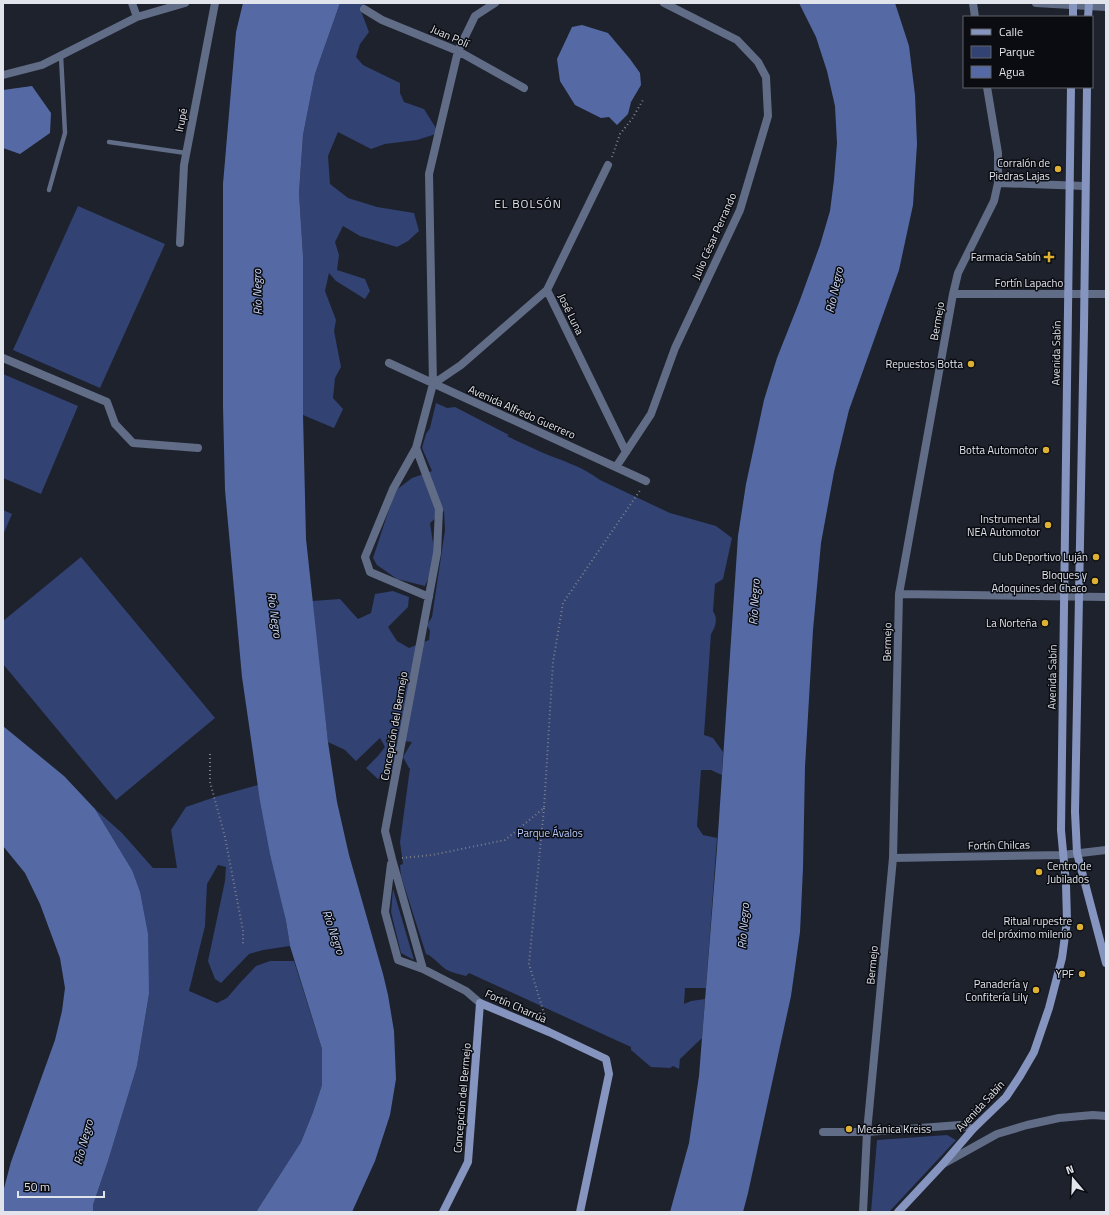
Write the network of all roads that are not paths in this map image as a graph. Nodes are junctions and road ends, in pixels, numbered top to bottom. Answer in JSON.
{"nodes":[{"id":1,"x":132,"y":3,"type":"edge"},
{"id":2,"x":185,"y":3,"type":"edge"},
{"id":3,"x":215,"y":3,"type":"edge"},
{"id":4,"x":495,"y":3,"type":"edge"},
{"id":5,"x":664,"y":3,"type":"edge"},
{"id":6,"x":973,"y":3,"type":"edge"},
{"id":7,"x":1036,"y":3,"type":"edge"},
{"id":8,"x":1073,"y":4,"type":"edge"},
{"id":9,"x":1088,"y":5,"type":"edge"},
{"id":10,"x":1106,"y":7,"type":"edge"},
{"id":11,"x":364,"y":9,"type":"dead end"},
{"id":12,"x":975,"y":16,"type":"edge"},
{"id":13,"x":1072,"y":16,"type":"edge"},
{"id":14,"x":1088,"y":16,"type":"edge"},
{"id":15,"x":137,"y":17,"type":"junction"},
{"id":16,"x":458,"y":51,"type":"junction"},
{"id":17,"x":61,"y":56,"type":"junction"},
{"id":18,"x":3,"y":75,"type":"edge"},
{"id":19,"x":524,"y":88,"type":"dead end"},
{"id":20,"x":987,"y":88,"type":"edge"},
{"id":21,"x":1071,"y":88,"type":"edge"},
{"id":22,"x":1087,"y":88,"type":"edge"},
{"id":23,"x":109,"y":142,"type":"dead end"},
{"id":24,"x":186,"y":154,"type":"junction"},
{"id":25,"x":608,"y":165,"type":"road end"},
{"id":26,"x":998,"y":183,"type":"junction"},
{"id":27,"x":1069,"y":185,"type":"junction"},
{"id":28,"x":1085,"y":186,"type":"junction"},
{"id":29,"x":49,"y":190,"type":"dead end"},
{"id":30,"x":180,"y":243,"type":"dead end"},
{"id":31,"x":547,"y":290,"type":"junction"},
{"id":32,"x":953,"y":294,"type":"junction"},
{"id":33,"x":1085,"y":294,"type":"junction"},
{"id":34,"x":1106,"y":294,"type":"edge"},
{"id":35,"x":1068,"y":295,"type":"junction"},
{"id":36,"x":3,"y":358,"type":"edge"},
{"id":37,"x":390,"y":363,"type":"dead end"},
{"id":38,"x":433,"y":384,"type":"junction"},
{"id":39,"x":198,"y":448,"type":"dead end"},
{"id":40,"x":416,"y":448,"type":"junction"},
{"id":41,"x":626,"y":452,"type":"junction"},
{"id":42,"x":616,"y":467,"type":"junction"},
{"id":43,"x":646,"y":481,"type":"road end"},
{"id":44,"x":899,"y":594,"type":"junction"},
{"id":45,"x":1064,"y":596,"type":"junction"},
{"id":46,"x":1079,"y":596,"type":"junction"},
{"id":47,"x":429,"y":597,"type":"junction"},
{"id":48,"x":1106,"y":597,"type":"edge"},
{"id":49,"x":1106,"y":850,"type":"edge"},
{"id":50,"x":1077,"y":853,"type":"junction"},
{"id":51,"x":1063,"y":855,"type":"junction"},
{"id":52,"x":893,"y":858,"type":"junction"},
{"id":53,"x":392,"y":859,"type":"junction"},
{"id":54,"x":398,"y":960,"type":"joint"},
{"id":55,"x":1106,"y":963,"type":"edge"},
{"id":56,"x":423,"y":969,"type":"junction"},
{"id":57,"x":480,"y":1003,"type":"junction"},
{"id":58,"x":1106,"y":1116,"type":"edge"},
{"id":59,"x":973,"y":1129,"type":"junction"},
{"id":60,"x":823,"y":1132,"type":"dead end"},
{"id":61,"x":867,"y":1132,"type":"junction"},
{"id":62,"x":942,"y":1165,"type":"junction"},
{"id":63,"x":443,"y":1212,"type":"edge"},
{"id":64,"x":580,"y":1212,"type":"edge"},
{"id":65,"x":863,"y":1212,"type":"edge"},
{"id":66,"x":898,"y":1212,"type":"edge"}],
"edges":[{"from":1,"to":15,"type":"street"},
{"from":2,"to":15,"type":"street"},
{"from":3,"to":24,"type":"street","name":"Irupé"},
{"from":4,"to":16,"type":"street"},
{"from":5,"to":41,"type":"street","name":"Julio César Perrando"},
{"from":6,"to":12,"type":"street"},
{"from":7,"to":8,"type":"street"},
{"from":8,"to":9,"type":"street"},
{"from":8,"to":13,"type":"main road"},
{"from":9,"to":10,"type":"street"},
{"from":9,"to":14,"type":"main road"},
{"from":11,"to":16,"type":"street","name":"Juan Polí"},
{"from":15,"to":17,"type":"street"},
{"from":16,"to":19,"type":"street","name":"Juan Polí"},
{"from":16,"to":38,"type":"street"},
{"from":17,"to":18,"type":"street"},
{"from":17,"to":29,"type":"lane"},
{"from":20,"to":26,"type":"street","name":"Bermejo"},
{"from":21,"to":27,"type":"main road","name":"Avenida Sabín"},
{"from":22,"to":28,"type":"main road"},
{"from":23,"to":24,"type":"lane"},
{"from":24,"to":30,"type":"street","name":"Irupé"},
{"from":25,"to":31,"type":"street","name":"José Luna"},
{"from":26,"to":27,"type":"street"},
{"from":26,"to":32,"type":"street","name":"Bermejo"},
{"from":27,"to":28,"type":"street"},
{"from":27,"to":35,"type":"main road","name":"Avenida Sabín"},
{"from":28,"to":33,"type":"main road"},
{"from":31,"to":38,"type":"street"},
{"from":31,"to":41,"type":"street","name":"José Luna"},
{"from":32,"to":35,"type":"street","name":"Fortín Lapacho"},
{"from":32,"to":44,"type":"street","name":"Bermejo"},
{"from":33,"to":34,"type":"street","name":"Fortín Lapacho"},
{"from":33,"to":35,"type":"street","name":"Fortín Lapacho"},
{"from":33,"to":46,"type":"main road"},
{"from":35,"to":45,"type":"main road","name":"Avenida Sabín"},
{"from":36,"to":39,"type":"street"},
{"from":37,"to":38,"type":"street","name":"Avenida Alfredo Guerrero"},
{"from":38,"to":40,"type":"street"},
{"from":38,"to":42,"type":"street","name":"Avenida Alfredo Guerrero"},
{"from":40,"to":47,"type":"street","name":"Concepción del Bermejo"},
{"from":40,"to":47,"type":"street"},
{"from":41,"to":42,"type":"street","name":"Julio César Perrando"},
{"from":42,"to":43,"type":"street","name":"Avenida Alfredo Guerrero"},
{"from":44,"to":45,"type":"street"},
{"from":44,"to":52,"type":"street","name":"Bermejo"},
{"from":45,"to":46,"type":"street"},
{"from":45,"to":51,"type":"main road","name":"Avenida Sabín"},
{"from":46,"to":48,"type":"street"},
{"from":46,"to":50,"type":"main road"},
{"from":47,"to":53,"type":"street","name":"Concepción del Bermejo"},
{"from":49,"to":50,"type":"street","name":"Fortín Chilcas"},
{"from":50,"to":51,"type":"street","name":"Fortín Chilcas"},
{"from":50,"to":55,"type":"main road"},
{"from":51,"to":52,"type":"street","name":"Fortín Chilcas"},
{"from":51,"to":59,"type":"main road","name":"Avenida Sabín"},
{"from":52,"to":61,"type":"street","name":"Bermejo"},
{"from":53,"to":54,"type":"street","name":"Concepción del Bermejo"},
{"from":53,"to":56,"type":"street","name":"Concepción del Bermejo"},
{"from":54,"to":56,"type":"street","name":"Fortín Charrúa"},
{"from":56,"to":57,"type":"street","name":"Fortín Charrúa"},
{"from":57,"to":63,"type":"main road","name":"Concepción del Bermejo"},
{"from":57,"to":64,"type":"main road","name":"Fortín Charrúa"},
{"from":58,"to":62,"type":"street"},
{"from":59,"to":61,"type":"street"},
{"from":59,"to":62,"type":"main road","name":"Avenida Sabín"},
{"from":60,"to":61,"type":"street"},
{"from":61,"to":65,"type":"street","name":"Bermejo"},
{"from":62,"to":66,"type":"main road","name":"Avenida Sabín"}]}
